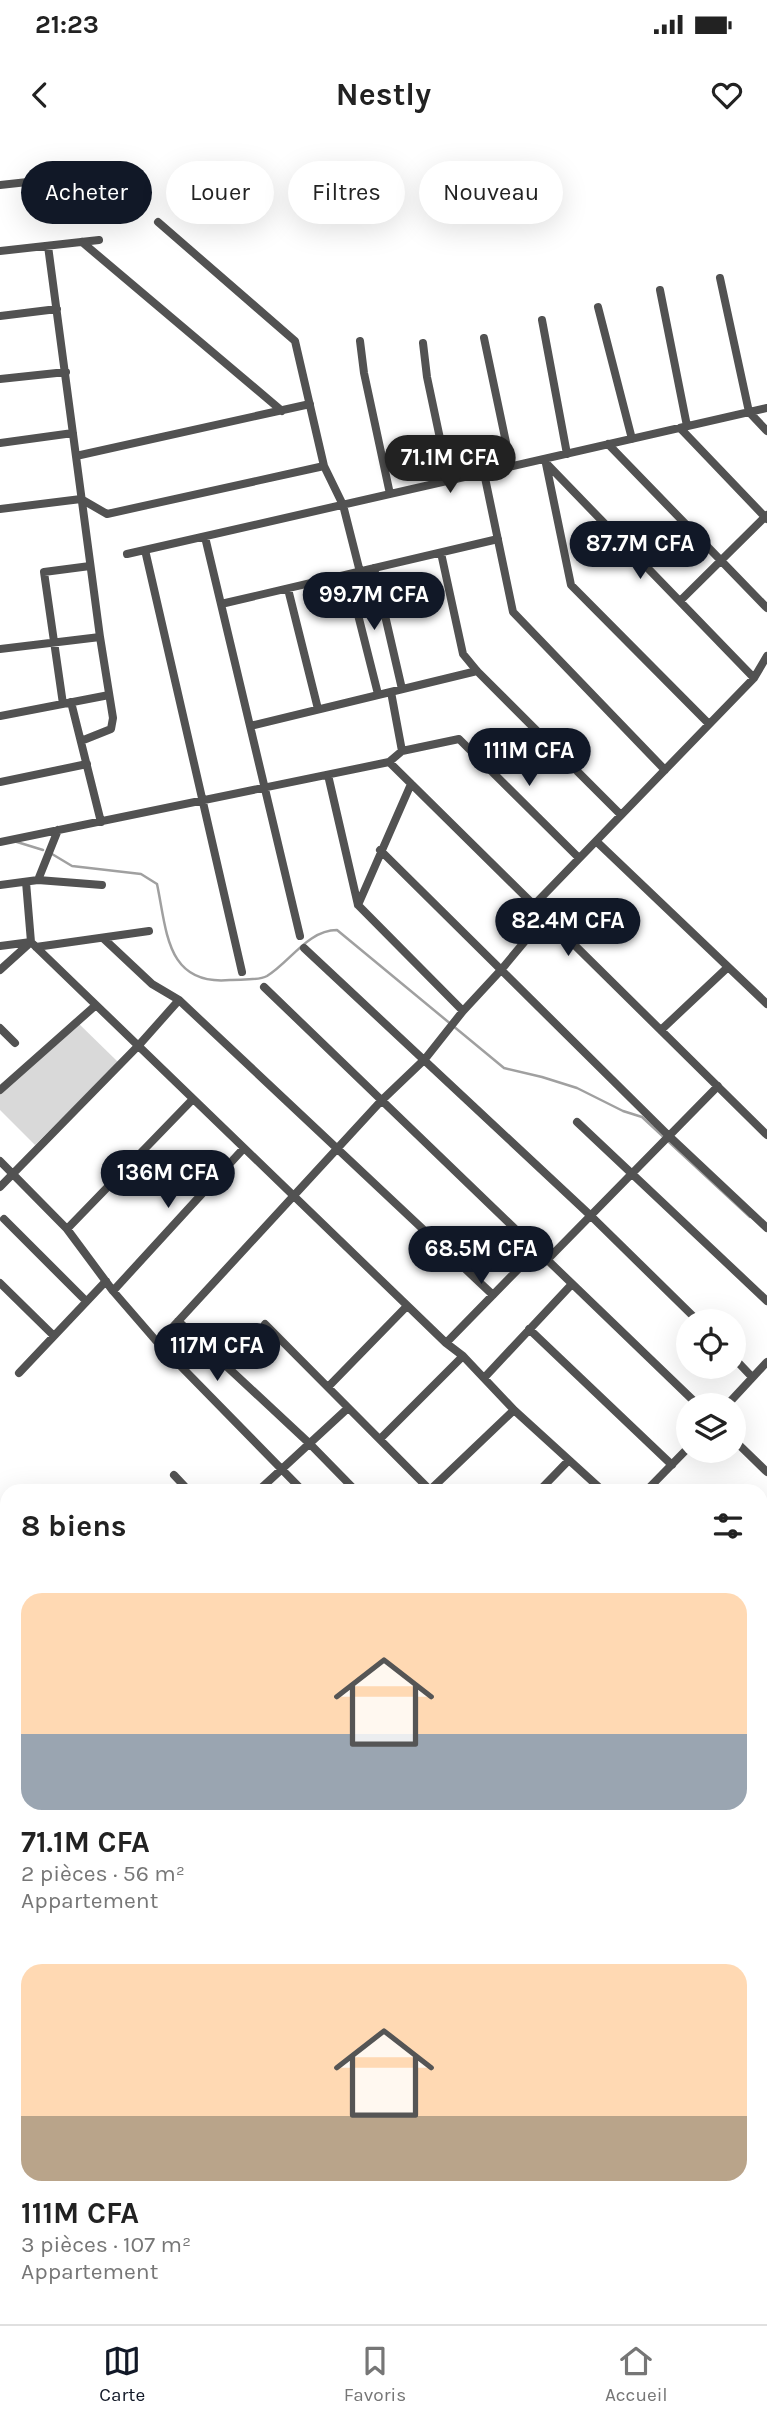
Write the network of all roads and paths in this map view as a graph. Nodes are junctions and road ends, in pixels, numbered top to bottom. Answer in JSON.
{"nodes":[{"id":1,"x":21,"y":183,"type":"edge"},
{"id":2,"x":0,"y":185,"type":"edge"},
{"id":3,"x":158,"y":222,"type":"dead end"},
{"id":4,"x":99,"y":240,"type":"dead end"},
{"id":5,"x":82,"y":242,"type":"junction"},
{"id":6,"x":48,"y":246,"type":"junction"},
{"id":7,"x":0,"y":251,"type":"edge"},
{"id":8,"x":720,"y":278,"type":"dead end"},
{"id":9,"x":660,"y":290,"type":"dead end"},
{"id":10,"x":598,"y":307,"type":"dead end"},
{"id":11,"x":57,"y":309,"type":"junction"},
{"id":12,"x":0,"y":316,"type":"edge"},
{"id":13,"x":542,"y":320,"type":"dead end"},
{"id":14,"x":484,"y":338,"type":"dead end"},
{"id":15,"x":360,"y":341,"type":"dead end"},
{"id":16,"x":423,"y":343,"type":"dead end"},
{"id":17,"x":66,"y":372,"type":"junction"},
{"id":18,"x":0,"y":379,"type":"edge"},
{"id":19,"x":310,"y":404,"type":"junction"},
{"id":20,"x":767,"y":408,"type":"edge"},
{"id":21,"x":282,"y":411,"type":"junction"},
{"id":22,"x":749,"y":412,"type":"junction"},
{"id":23,"x":683,"y":427,"type":"junction"},
{"id":24,"x":767,"y":431,"type":"edge"},
{"id":25,"x":73,"y":433,"type":"junction"},
{"id":26,"x":632,"y":439,"type":"junction"},
{"id":27,"x":0,"y":443,"type":"edge"},
{"id":28,"x":608,"y":444,"type":"junction"},
{"id":29,"x":567,"y":454,"type":"junction"},
{"id":30,"x":76,"y":456,"type":"junction"},
{"id":31,"x":546,"y":461,"type":"junction"},
{"id":32,"x":324,"y":466,"type":"junction"},
{"id":33,"x":511,"y":466,"type":"junction"},
{"id":34,"x":484,"y":473,"type":"junction"},
{"id":35,"x":449,"y":481,"type":"junction"},
{"id":36,"x":390,"y":494,"type":"junction"},
{"id":37,"x":81,"y":499,"type":"junction"},
{"id":38,"x":343,"y":505,"type":"junction"},
{"id":39,"x":0,"y":509,"type":"edge"},
{"id":40,"x":766,"y":517,"type":"edge"},
{"id":41,"x":205,"y":537,"type":"junction"},
{"id":42,"x":498,"y":539,"type":"junction"},
{"id":43,"x":145,"y":550,"type":"junction"},
{"id":44,"x":441,"y":553,"type":"junction"},
{"id":45,"x":127,"y":554,"type":"dead end"},
{"id":46,"x":721,"y":560,"type":"junction"},
{"id":47,"x":90,"y":566,"type":"junction"},
{"id":48,"x":374,"y":568,"type":"junction"},
{"id":49,"x":360,"y":572,"type":"junction"},
{"id":50,"x":348,"y":575,"type":"junction"},
{"id":51,"x":288,"y":589,"type":"junction"},
{"id":52,"x":680,"y":601,"type":"junction"},
{"id":53,"x":221,"y":604,"type":"junction"},
{"id":54,"x":767,"y":608,"type":"edge"},
{"id":55,"x":100,"y":637,"type":"junction"},
{"id":56,"x":53,"y":643,"type":"junction"},
{"id":57,"x":0,"y":649,"type":"edge"},
{"id":58,"x":767,"y":656,"type":"edge"},
{"id":59,"x":477,"y":671,"type":"junction"},
{"id":60,"x":754,"y":678,"type":"junction"},
{"id":61,"x":402,"y":689,"type":"junction"},
{"id":62,"x":391,"y":692,"type":"junction"},
{"id":63,"x":110,"y":695,"type":"junction"},
{"id":64,"x":379,"y":695,"type":"junction"},
{"id":65,"x":67,"y":703,"type":"junction"},
{"id":66,"x":318,"y":709,"type":"junction"},
{"id":67,"x":0,"y":716,"type":"edge"},
{"id":68,"x":709,"y":724,"type":"junction"},
{"id":69,"x":250,"y":726,"type":"junction"},
{"id":70,"x":81,"y":741,"type":"junction"},
{"id":71,"x":402,"y":751,"type":"junction"},
{"id":72,"x":389,"y":762,"type":"junction"},
{"id":73,"x":87,"y":764,"type":"junction"},
{"id":74,"x":665,"y":770,"type":"junction"},
{"id":75,"x":328,"y":775,"type":"junction"},
{"id":76,"x":0,"y":782,"type":"edge"},
{"id":77,"x":411,"y":784,"type":"junction"},
{"id":78,"x":265,"y":788,"type":"junction"},
{"id":79,"x":203,"y":801,"type":"junction"},
{"id":80,"x":621,"y":815,"type":"junction"},
{"id":81,"x":101,"y":822,"type":"junction"},
{"id":82,"x":58,"y":830,"type":"junction"},
{"id":83,"x":596,"y":841,"type":"junction"},
{"id":84,"x":0,"y":842,"type":"edge"},
{"id":85,"x":380,"y":850,"type":"junction"},
{"id":86,"x":579,"y":858,"type":"junction"},
{"id":87,"x":38,"y":880,"type":"junction"},
{"id":88,"x":26,"y":882,"type":"junction"},
{"id":89,"x":0,"y":885,"type":"edge"},
{"id":90,"x":102,"y":886,"type":"dead end"},
{"id":91,"x":358,"y":905,"type":"junction"},
{"id":92,"x":534,"y":905,"type":"junction"},
{"id":93,"x":546,"y":916,"type":"junction"},
{"id":94,"x":149,"y":931,"type":"dead end"},
{"id":95,"x":300,"y":936,"type":"dead end"},
{"id":96,"x":103,"y":938,"type":"junction"},
{"id":97,"x":34,"y":945,"type":"junction"},
{"id":98,"x":0,"y":946,"type":"edge"},
{"id":99,"x":304,"y":948,"type":"dead end"},
{"id":100,"x":727,"y":967,"type":"junction"},
{"id":101,"x":0,"y":970,"type":"edge"},
{"id":102,"x":501,"y":970,"type":"junction"},
{"id":103,"x":242,"y":972,"type":"dead end"},
{"id":104,"x":264,"y":987,"type":"dead end"},
{"id":105,"x":179,"y":1000,"type":"junction"},
{"id":106,"x":767,"y":1004,"type":"edge"},
{"id":107,"x":96,"y":1005,"type":"junction"},
{"id":108,"x":463,"y":1011,"type":"junction"},
{"id":109,"x":0,"y":1028,"type":"edge"},
{"id":110,"x":661,"y":1030,"type":"junction"},
{"id":111,"x":15,"y":1044,"type":"dead end"},
{"id":112,"x":139,"y":1045,"type":"junction"},
{"id":113,"x":425,"y":1059,"type":"junction"},
{"id":114,"x":718,"y":1086,"type":"junction"},
{"id":115,"x":0,"y":1090,"type":"edge"},
{"id":116,"x":193,"y":1099,"type":"junction"},
{"id":117,"x":381,"y":1101,"type":"junction"},
{"id":118,"x":577,"y":1122,"type":"dead end"},
{"id":119,"x":767,"y":1135,"type":"edge"},
{"id":120,"x":670,"y":1137,"type":"junction"},
{"id":121,"x":243,"y":1148,"type":"junction"},
{"id":122,"x":338,"y":1148,"type":"junction"},
{"id":123,"x":0,"y":1161,"type":"edge"},
{"id":124,"x":13,"y":1174,"type":"junction"},
{"id":125,"x":632,"y":1175,"type":"junction"},
{"id":126,"x":0,"y":1187,"type":"edge"},
{"id":127,"x":293,"y":1196,"type":"junction"},
{"id":128,"x":591,"y":1216,"type":"junction"},
{"id":129,"x":4,"y":1219,"type":"dead end"},
{"id":130,"x":767,"y":1228,"type":"edge"},
{"id":131,"x":67,"y":1229,"type":"junction"},
{"id":132,"x":537,"y":1250,"type":"junction"},
{"id":133,"x":547,"y":1260,"type":"junction"},
{"id":134,"x":106,"y":1281,"type":"junction"},
{"id":135,"x":0,"y":1283,"type":"edge"},
{"id":136,"x":572,"y":1284,"type":"junction"},
{"id":137,"x":113,"y":1291,"type":"junction"},
{"id":138,"x":493,"y":1295,"type":"junction"},
{"id":139,"x":86,"y":1301,"type":"junction"},
{"id":140,"x":767,"y":1301,"type":"edge"},
{"id":141,"x":407,"y":1306,"type":"junction"},
{"id":142,"x":686,"y":1309,"type":"edge"},
{"id":143,"x":178,"y":1321,"type":"junction"},
{"id":144,"x":265,"y":1324,"type":"dead end"},
{"id":145,"x":529,"y":1329,"type":"junction"},
{"id":146,"x":54,"y":1336,"type":"junction"},
{"id":147,"x":158,"y":1343,"type":"junction"},
{"id":148,"x":446,"y":1343,"type":"junction"},
{"id":149,"x":463,"y":1356,"type":"junction"},
{"id":150,"x":767,"y":1362,"type":"edge"},
{"id":151,"x":746,"y":1371,"type":"edge"},
{"id":152,"x":19,"y":1373,"type":"dead end"},
{"id":153,"x":752,"y":1377,"type":"junction"},
{"id":154,"x":484,"y":1378,"type":"junction"},
{"id":155,"x":328,"y":1387,"type":"junction"},
{"id":156,"x":686,"y":1393,"type":"edge"},
{"id":157,"x":738,"y":1393,"type":"edge"},
{"id":158,"x":348,"y":1408,"type":"junction"},
{"id":159,"x":514,"y":1410,"type":"junction"},
{"id":160,"x":380,"y":1439,"type":"junction"},
{"id":161,"x":310,"y":1444,"type":"junction"},
{"id":162,"x":746,"y":1452,"type":"edge"},
{"id":163,"x":569,"y":1460,"type":"junction"},
{"id":164,"x":676,"y":1461,"type":"edge"},
{"id":165,"x":672,"y":1465,"type":"junction"},
{"id":166,"x":283,"y":1469,"type":"junction"},
{"id":167,"x":767,"y":1472,"type":"edge"},
{"id":168,"x":174,"y":1475,"type":"dead end"},
{"id":169,"x":182,"y":1484,"type":"edge"},
{"id":170,"x":266,"y":1484,"type":"edge"},
{"id":171,"x":297,"y":1484,"type":"edge"},
{"id":172,"x":349,"y":1484,"type":"edge"},
{"id":173,"x":423,"y":1484,"type":"edge"},
{"id":174,"x":437,"y":1484,"type":"edge"},
{"id":175,"x":546,"y":1484,"type":"edge"},
{"id":176,"x":595,"y":1484,"type":"edge"},
{"id":177,"x":653,"y":1484,"type":"edge"}],
"edges":[{"from":1,"to":2,"type":"street"},
{"from":3,"to":19,"type":"street"},
{"from":4,"to":5,"type":"street"},
{"from":5,"to":6,"type":"street"},
{"from":5,"to":21,"type":"street"},
{"from":6,"to":7,"type":"street"},
{"from":6,"to":11,"type":"street"},
{"from":8,"to":22,"type":"street"},
{"from":9,"to":23,"type":"street"},
{"from":10,"to":26,"type":"street"},
{"from":11,"to":12,"type":"street"},
{"from":11,"to":17,"type":"street"},
{"from":13,"to":29,"type":"street"},
{"from":14,"to":33,"type":"street"},
{"from":15,"to":36,"type":"street"},
{"from":16,"to":35,"type":"street"},
{"from":17,"to":18,"type":"street"},
{"from":17,"to":25,"type":"street"},
{"from":19,"to":21,"type":"street"},
{"from":19,"to":32,"type":"street"},
{"from":20,"to":22,"type":"street"},
{"from":21,"to":30,"type":"street"},
{"from":22,"to":23,"type":"street"},
{"from":22,"to":24,"type":"street"},
{"from":23,"to":26,"type":"street"},
{"from":23,"to":40,"type":"street"},
{"from":25,"to":27,"type":"street"},
{"from":25,"to":30,"type":"street"},
{"from":26,"to":28,"type":"street"},
{"from":28,"to":29,"type":"street"},
{"from":28,"to":46,"type":"street"},
{"from":29,"to":31,"type":"street"},
{"from":30,"to":37,"type":"street"},
{"from":31,"to":33,"type":"street"},
{"from":31,"to":52,"type":"street"},
{"from":31,"to":68,"type":"street"},
{"from":32,"to":37,"type":"street"},
{"from":32,"to":38,"type":"street"},
{"from":33,"to":34,"type":"street"},
{"from":34,"to":35,"type":"street"},
{"from":34,"to":42,"type":"street"},
{"from":35,"to":36,"type":"street"},
{"from":36,"to":38,"type":"street"},
{"from":37,"to":39,"type":"street"},
{"from":37,"to":47,"type":"street"},
{"from":38,"to":41,"type":"street"},
{"from":38,"to":49,"type":"street"},
{"from":40,"to":46,"type":"street"},
{"from":41,"to":43,"type":"street"},
{"from":41,"to":53,"type":"street"},
{"from":42,"to":44,"type":"street"},
{"from":42,"to":74,"type":"street"},
{"from":43,"to":45,"type":"street"},
{"from":43,"to":79,"type":"street"},
{"from":44,"to":48,"type":"street"},
{"from":44,"to":59,"type":"street"},
{"from":46,"to":52,"type":"street"},
{"from":46,"to":54,"type":"street"},
{"from":47,"to":55,"type":"street"},
{"from":47,"to":56,"type":"street"},
{"from":48,"to":49,"type":"street"},
{"from":48,"to":61,"type":"street"},
{"from":49,"to":50,"type":"street"},
{"from":50,"to":51,"type":"street"},
{"from":50,"to":64,"type":"street"},
{"from":51,"to":53,"type":"street"},
{"from":51,"to":66,"type":"street"},
{"from":52,"to":60,"type":"street"},
{"from":53,"to":69,"type":"street"},
{"from":55,"to":56,"type":"street"},
{"from":55,"to":63,"type":"street"},
{"from":56,"to":57,"type":"street"},
{"from":56,"to":65,"type":"street"},
{"from":58,"to":60,"type":"street"},
{"from":59,"to":61,"type":"street"},
{"from":59,"to":80,"type":"street"},
{"from":60,"to":68,"type":"street"},
{"from":61,"to":62,"type":"street"},
{"from":62,"to":64,"type":"street"},
{"from":62,"to":71,"type":"street"},
{"from":63,"to":65,"type":"street"},
{"from":63,"to":70,"type":"street"},
{"from":64,"to":66,"type":"street"},
{"from":65,"to":67,"type":"street"},
{"from":65,"to":70,"type":"street"},
{"from":66,"to":69,"type":"street"},
{"from":68,"to":74,"type":"street"},
{"from":69,"to":78,"type":"street"},
{"from":70,"to":73,"type":"street"},
{"from":71,"to":72,"type":"street"},
{"from":71,"to":86,"type":"street"},
{"from":72,"to":75,"type":"street"},
{"from":72,"to":77,"type":"street"},
{"from":73,"to":76,"type":"street"},
{"from":73,"to":81,"type":"street"},
{"from":74,"to":80,"type":"street"},
{"from":75,"to":78,"type":"street"},
{"from":75,"to":91,"type":"street"},
{"from":77,"to":85,"type":"street"},
{"from":77,"to":92,"type":"street"},
{"from":78,"to":79,"type":"street"},
{"from":78,"to":95,"type":"street"},
{"from":79,"to":81,"type":"street"},
{"from":79,"to":103,"type":"street"},
{"from":80,"to":83,"type":"street"},
{"from":81,"to":82,"type":"street"},
{"from":82,"to":84,"type":"street"},
{"from":82,"to":87,"type":"street"},
{"from":83,"to":86,"type":"street"},
{"from":83,"to":100,"type":"street"},
{"from":85,"to":91,"type":"street"},
{"from":85,"to":102,"type":"street"},
{"from":86,"to":92,"type":"street"},
{"from":87,"to":88,"type":"street"},
{"from":87,"to":90,"type":"street"},
{"from":88,"to":89,"type":"street"},
{"from":88,"to":97,"type":"street"},
{"from":91,"to":108,"type":"street"},
{"from":92,"to":93,"type":"street"},
{"from":93,"to":102,"type":"street"},
{"from":93,"to":110,"type":"street"},
{"from":94,"to":96,"type":"street"},
{"from":96,"to":97,"type":"street"},
{"from":96,"to":105,"type":"street"},
{"from":97,"to":98,"type":"street"},
{"from":97,"to":101,"type":"street"},
{"from":97,"to":107,"type":"street"},
{"from":99,"to":113,"type":"street"},
{"from":100,"to":106,"type":"street"},
{"from":100,"to":110,"type":"street"},
{"from":102,"to":108,"type":"street"},
{"from":102,"to":120,"type":"street"},
{"from":104,"to":117,"type":"street"},
{"from":105,"to":112,"type":"street"},
{"from":105,"to":122,"type":"street"},
{"from":107,"to":112,"type":"street"},
{"from":107,"to":115,"type":"street"},
{"from":108,"to":113,"type":"street"},
{"from":109,"to":111,"type":"street"},
{"from":110,"to":114,"type":"street"},
{"from":112,"to":116,"type":"street"},
{"from":112,"to":124,"type":"street"},
{"from":113,"to":117,"type":"street"},
{"from":113,"to":128,"type":"street"},
{"from":114,"to":119,"type":"street"},
{"from":114,"to":120,"type":"street"},
{"from":116,"to":121,"type":"street"},
{"from":116,"to":131,"type":"street"},
{"from":117,"to":122,"type":"street"},
{"from":117,"to":132,"type":"street"},
{"from":118,"to":125,"type":"street"},
{"from":120,"to":125,"type":"street"},
{"from":120,"to":130,"type":"street"},
{"from":121,"to":127,"type":"street"},
{"from":121,"to":137,"type":"street"},
{"from":122,"to":127,"type":"street"},
{"from":122,"to":138,"type":"street"},
{"from":123,"to":124,"type":"street"},
{"from":124,"to":126,"type":"street"},
{"from":124,"to":131,"type":"street"},
{"from":125,"to":128,"type":"street"},
{"from":125,"to":140,"type":"street"},
{"from":127,"to":141,"type":"street"},
{"from":127,"to":143,"type":"street"},
{"from":128,"to":133,"type":"street"},
{"from":128,"to":142,"type":"street"},
{"from":129,"to":139,"type":"street"},
{"from":131,"to":134,"type":"street"},
{"from":132,"to":133,"type":"street"},
{"from":132,"to":138,"type":"street"},
{"from":133,"to":136,"type":"street"},
{"from":134,"to":137,"type":"street"},
{"from":134,"to":139,"type":"street"},
{"from":135,"to":146,"type":"street"},
{"from":136,"to":145,"type":"street"},
{"from":136,"to":156,"type":"street"},
{"from":137,"to":147,"type":"street"},
{"from":138,"to":148,"type":"street"},
{"from":139,"to":146,"type":"street"},
{"from":141,"to":148,"type":"street"},
{"from":141,"to":155,"type":"street"},
{"from":143,"to":147,"type":"street"},
{"from":143,"to":161,"type":"street"},
{"from":144,"to":155,"type":"street"},
{"from":145,"to":154,"type":"street"},
{"from":145,"to":165,"type":"street"},
{"from":146,"to":152,"type":"street"},
{"from":147,"to":166,"type":"street"},
{"from":148,"to":149,"type":"street"},
{"from":149,"to":154,"type":"street"},
{"from":149,"to":160,"type":"street"},
{"from":150,"to":153,"type":"street"},
{"from":151,"to":153,"type":"street"},
{"from":153,"to":157,"type":"street"},
{"from":154,"to":159,"type":"street"},
{"from":155,"to":158,"type":"street"},
{"from":158,"to":160,"type":"street"},
{"from":158,"to":161,"type":"street"},
{"from":159,"to":163,"type":"street"},
{"from":159,"to":174,"type":"street"},
{"from":160,"to":173,"type":"street"},
{"from":161,"to":166,"type":"street"},
{"from":161,"to":172,"type":"street"},
{"from":162,"to":167,"type":"street"},
{"from":163,"to":175,"type":"street"},
{"from":163,"to":176,"type":"street"},
{"from":164,"to":165,"type":"street"},
{"from":165,"to":177,"type":"street"},
{"from":166,"to":170,"type":"street"},
{"from":166,"to":171,"type":"street"},
{"from":168,"to":169,"type":"street"}]}
